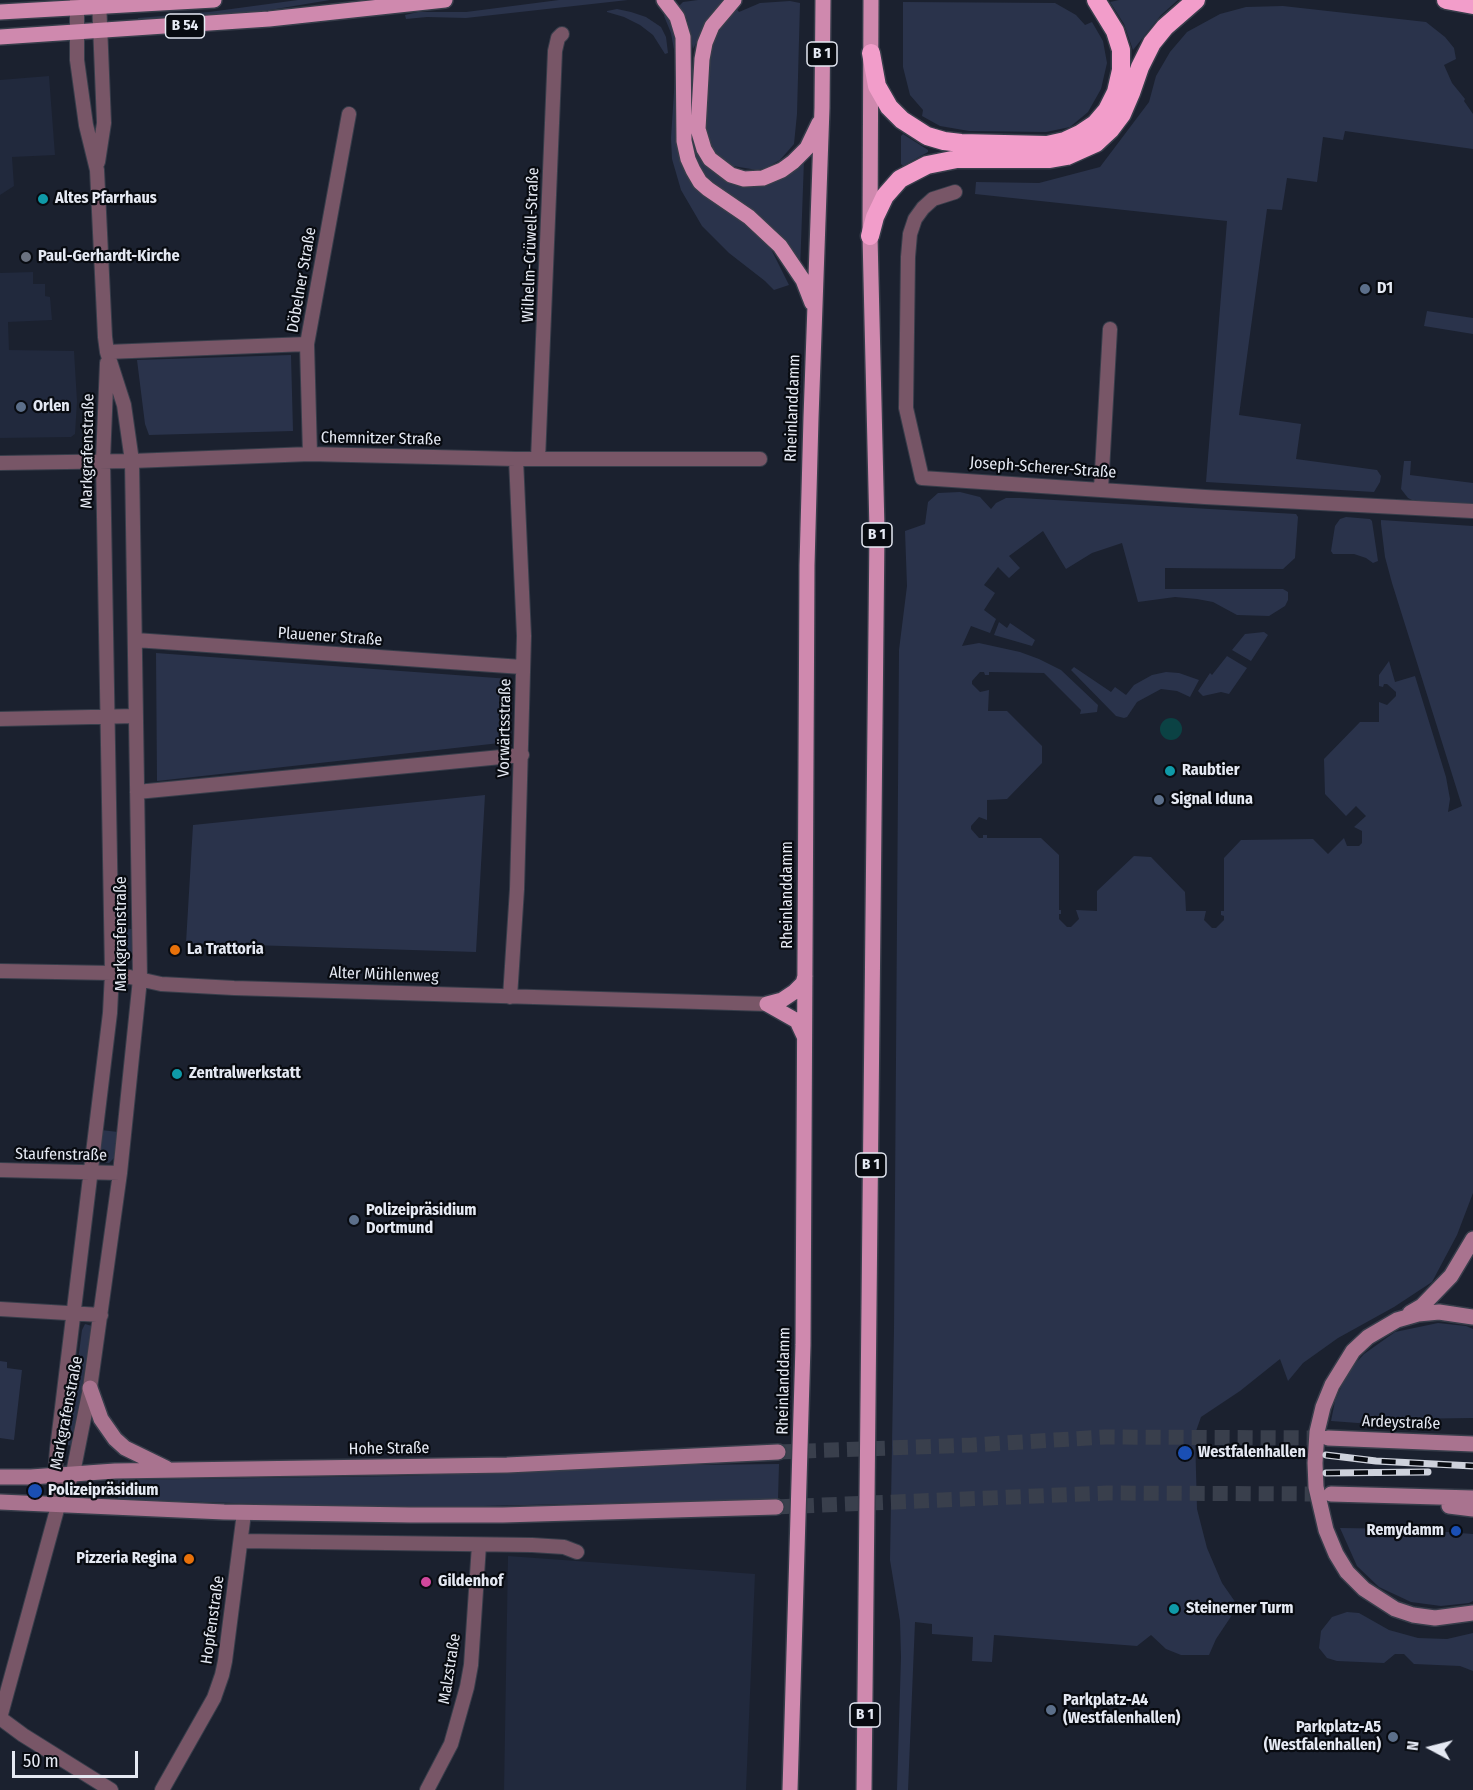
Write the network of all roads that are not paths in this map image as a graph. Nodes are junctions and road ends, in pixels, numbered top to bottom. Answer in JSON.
{"nodes":[{"id":1,"x":213,"y":0,"type":"edge"},
{"id":2,"x":365,"y":0,"type":"edge"},
{"id":3,"x":445,"y":0,"type":"edge"},
{"id":4,"x":663,"y":0,"type":"edge"},
{"id":5,"x":734,"y":0,"type":"edge"},
{"id":6,"x":823,"y":0,"type":"edge"},
{"id":7,"x":871,"y":0,"type":"edge"},
{"id":8,"x":1095,"y":0,"type":"edge"},
{"id":9,"x":1196,"y":0,"type":"edge"},
{"id":10,"x":1446,"y":0,"type":"edge"},
{"id":11,"x":77,"y":3,"type":"edge"},
{"id":12,"x":99,"y":3,"type":"edge"},
{"id":13,"x":1473,"y":5,"type":"edge"},
{"id":14,"x":352,"y":11,"type":"junction"},
{"id":15,"x":0,"y":12,"type":"edge"},
{"id":16,"x":100,"y":32,"type":"junction"},
{"id":17,"x":76,"y":33,"type":"junction"},
{"id":18,"x":562,"y":34,"type":"dead end"},
{"id":19,"x":0,"y":37,"type":"edge"},
{"id":20,"x":870,"y":53,"type":"junction"},
{"id":21,"x":822,"y":108,"type":"junction"},
{"id":22,"x":349,"y":114,"type":"dead end"},
{"id":23,"x":97,"y":170,"type":"junction"},
{"id":24,"x":955,"y":192,"type":"dead end"},
{"id":25,"x":870,"y":236,"type":"junction"},
{"id":26,"x":1110,"y":329,"type":"dead end"},
{"id":27,"x":814,"y":335,"type":"junction"},
{"id":28,"x":307,"y":344,"type":"junction"},
{"id":29,"x":107,"y":352,"type":"junction"},
{"id":30,"x":310,"y":454,"type":"junction"},
{"id":31,"x":516,"y":459,"type":"junction"},
{"id":32,"x":538,"y":459,"type":"junction"},
{"id":33,"x":760,"y":459,"type":"dead end"},
{"id":34,"x":103,"y":460,"type":"junction"},
{"id":35,"x":132,"y":461,"type":"junction"},
{"id":36,"x":0,"y":462,"type":"edge"},
{"id":37,"x":1101,"y":489,"type":"junction"},
{"id":38,"x":1473,"y":511,"type":"edge"},
{"id":39,"x":135,"y":640,"type":"junction"},
{"id":40,"x":522,"y":668,"type":"junction"},
{"id":41,"x":136,"y":716,"type":"junction"},
{"id":42,"x":108,"y":717,"type":"junction"},
{"id":43,"x":0,"y":718,"type":"edge"},
{"id":44,"x":522,"y":755,"type":"junction"},
{"id":45,"x":137,"y":792,"type":"junction"},
{"id":46,"x":0,"y":971,"type":"edge"},
{"id":47,"x":112,"y":973,"type":"junction"},
{"id":48,"x":805,"y":976,"type":"junction"},
{"id":49,"x":140,"y":979,"type":"junction"},
{"id":50,"x":510,"y":998,"type":"junction"},
{"id":51,"x":767,"y":1004,"type":"junction"},
{"id":52,"x":804,"y":1039,"type":"junction"},
{"id":53,"x":0,"y":1170,"type":"edge"},
{"id":54,"x":91,"y":1173,"type":"junction"},
{"id":55,"x":120,"y":1173,"type":"junction"},
{"id":56,"x":1473,"y":1239,"type":"edge"},
{"id":57,"x":0,"y":1309,"type":"edge"},
{"id":58,"x":72,"y":1313,"type":"junction"},
{"id":59,"x":101,"y":1315,"type":"junction"},
{"id":60,"x":1473,"y":1317,"type":"edge"},
{"id":61,"x":1397,"y":1320,"type":"junction"},
{"id":62,"x":90,"y":1388,"type":"junction"},
{"id":63,"x":1328,"y":1438,"type":"tunnel mouth"},
{"id":64,"x":1468,"y":1443,"type":"edge"},
{"id":65,"x":778,"y":1452,"type":"tunnel mouth"},
{"id":66,"x":171,"y":1470,"type":"junction"},
{"id":67,"x":73,"y":1473,"type":"junction"},
{"id":68,"x":55,"y":1475,"type":"junction"},
{"id":69,"x":0,"y":1477,"type":"edge"},
{"id":70,"x":1331,"y":1494,"type":"tunnel mouth"},
{"id":71,"x":1381,"y":1495,"type":"junction"},
{"id":72,"x":1473,"y":1498,"type":"edge"},
{"id":73,"x":0,"y":1502,"type":"edge"},
{"id":74,"x":58,"y":1506,"type":"junction"},
{"id":75,"x":776,"y":1508,"type":"tunnel mouth"},
{"id":76,"x":1473,"y":1509,"type":"edge"},
{"id":77,"x":244,"y":1513,"type":"junction"},
{"id":78,"x":241,"y":1541,"type":"junction"},
{"id":79,"x":479,"y":1545,"type":"junction"},
{"id":80,"x":578,"y":1552,"type":"dead end"},
{"id":81,"x":1473,"y":1613,"type":"edge"},
{"id":82,"x":0,"y":1718,"type":"edge"},
{"id":83,"x":111,"y":1790,"type":"edge"},
{"id":84,"x":162,"y":1790,"type":"edge"},
{"id":85,"x":427,"y":1790,"type":"edge"},
{"id":86,"x":790,"y":1790,"type":"edge"},
{"id":87,"x":864,"y":1790,"type":"edge"}],
"edges":[{"from":1,"to":12,"type":"main road","number":"B 54"},
{"from":2,"to":14,"type":"main road"},
{"from":3,"to":14,"type":"main road","number":"B 54"},
{"from":4,"to":27,"type":"main road"},
{"from":5,"to":21,"type":"main road"},
{"from":6,"to":21,"type":"main road","name":"Rheinlanddamm","number":"B 1"},
{"from":7,"to":20,"type":"main road","number":"B 1"},
{"from":8,"to":20,"type":"highway"},
{"from":9,"to":25,"type":"highway"},
{"from":10,"to":13,"type":"highway"},
{"from":11,"to":12,"type":"main road","number":"B 54"},
{"from":11,"to":15,"type":"main road","number":"B 54"},
{"from":11,"to":17,"type":"street","name":"Markgrafenstraße"},
{"from":12,"to":16,"type":"street","name":"Markgrafenstraße"},
{"from":14,"to":16,"type":"main road","number":"B 54"},
{"from":16,"to":17,"type":"main road","number":"B 54"},
{"from":16,"to":23,"type":"street","name":"Markgrafenstraße"},
{"from":17,"to":19,"type":"main road","number":"B 54"},
{"from":17,"to":23,"type":"street","name":"Markgrafenstraße"},
{"from":18,"to":32,"type":"street","name":"Wilhelm-Crüwell-Straße"},
{"from":20,"to":25,"type":"main road","number":"B 1"},
{"from":21,"to":27,"type":"main road","name":"Rheinlanddamm","number":"B 1"},
{"from":22,"to":28,"type":"street","name":"Döbelner Straße"},
{"from":23,"to":29,"type":"street","name":"Markgrafenstraße"},
{"from":24,"to":37,"type":"street","name":"Joseph-Scherer-Straße"},
{"from":25,"to":87,"type":"main road","number":"B 1"},
{"from":26,"to":37,"type":"street"},
{"from":27,"to":48,"type":"main road","name":"Rheinlanddamm","number":"B 1"},
{"from":28,"to":29,"type":"street"},
{"from":28,"to":30,"type":"street","name":"Döbelner Straße"},
{"from":29,"to":34,"type":"street","name":"Markgrafenstraße"},
{"from":29,"to":35,"type":"street","name":"Markgrafenstraße"},
{"from":30,"to":31,"type":"street","name":"Chemnitzer Straße"},
{"from":30,"to":35,"type":"street","name":"Chemnitzer Straße"},
{"from":31,"to":32,"type":"street","name":"Chemnitzer Straße"},
{"from":31,"to":40,"type":"street","name":"Vorwärtsstraße"},
{"from":32,"to":33,"type":"street","name":"Chemnitzer Straße"},
{"from":34,"to":35,"type":"street","name":"Chemnitzer Straße"},
{"from":34,"to":36,"type":"street","name":"Chemnitzer Straße"},
{"from":34,"to":42,"type":"street","name":"Markgrafenstraße"},
{"from":35,"to":39,"type":"street","name":"Markgrafenstraße"},
{"from":37,"to":38,"type":"street","name":"Joseph-Scherer-Straße"},
{"from":39,"to":40,"type":"street","name":"Plauener Straße"},
{"from":39,"to":41,"type":"street","name":"Markgrafenstraße"},
{"from":40,"to":44,"type":"street","name":"Vorwärtsstraße"},
{"from":41,"to":42,"type":"street"},
{"from":41,"to":45,"type":"street","name":"Markgrafenstraße"},
{"from":42,"to":43,"type":"street"},
{"from":42,"to":47,"type":"street","name":"Markgrafenstraße"},
{"from":44,"to":45,"type":"street"},
{"from":44,"to":50,"type":"street","name":"Vorwärtsstraße"},
{"from":45,"to":49,"type":"street","name":"Markgrafenstraße"},
{"from":46,"to":47,"type":"street","name":"Alter Mühlenweg"},
{"from":47,"to":49,"type":"street","name":"Alter Mühlenweg"},
{"from":47,"to":54,"type":"street","name":"Markgrafenstraße"},
{"from":48,"to":51,"type":"main road"},
{"from":48,"to":52,"type":"main road","name":"Rheinlanddamm","number":"B 1"},
{"from":49,"to":50,"type":"street","name":"Alter Mühlenweg"},
{"from":49,"to":55,"type":"street","name":"Markgrafenstraße"},
{"from":50,"to":51,"type":"street","name":"Alter Mühlenweg"},
{"from":51,"to":52,"type":"main road"},
{"from":52,"to":86,"type":"main road","name":"Rheinlanddamm","number":"B 1"},
{"from":53,"to":54,"type":"street","name":"Staufenstraße"},
{"from":54,"to":55,"type":"street","name":"Staufenstraße"},
{"from":54,"to":58,"type":"street","name":"Markgrafenstraße"},
{"from":55,"to":59,"type":"street","name":"Markgrafenstraße"},
{"from":56,"to":61,"type":"main road"},
{"from":57,"to":58,"type":"street"},
{"from":58,"to":59,"type":"street"},
{"from":58,"to":68,"type":"street","name":"Markgrafenstraße"},
{"from":59,"to":62,"type":"street","name":"Markgrafenstraße"},
{"from":60,"to":61,"type":"main road"},
{"from":61,"to":81,"type":"main road"},
{"from":62,"to":66,"type":"main road"},
{"from":62,"to":67,"type":"street","name":"Markgrafenstraße"},
{"from":63,"to":64,"type":"main road","name":"Ardeystraße"},
{"from":65,"to":66,"type":"main road","name":"Hohe Straße"},
{"from":66,"to":67,"type":"main road","name":"Hohe Straße"},
{"from":67,"to":68,"type":"main road","name":"Hohe Straße"},
{"from":67,"to":74,"type":"street","name":"Markgrafenstraße"},
{"from":68,"to":69,"type":"main road","name":"Hohe Straße"},
{"from":68,"to":74,"type":"street","name":"Markgrafenstraße"},
{"from":70,"to":71,"type":"main road"},
{"from":71,"to":72,"type":"main road"},
{"from":71,"to":76,"type":"main road"},
{"from":73,"to":74,"type":"main road"},
{"from":74,"to":77,"type":"main road"},
{"from":74,"to":82,"type":"street"},
{"from":75,"to":77,"type":"main road"},
{"from":77,"to":78,"type":"street","name":"Hopfenstraße"},
{"from":78,"to":79,"type":"street"},
{"from":78,"to":84,"type":"street","name":"Hopfenstraße"},
{"from":79,"to":80,"type":"street"},
{"from":79,"to":85,"type":"street","name":"Malzstraße"},
{"from":82,"to":83,"type":"street"}]}
